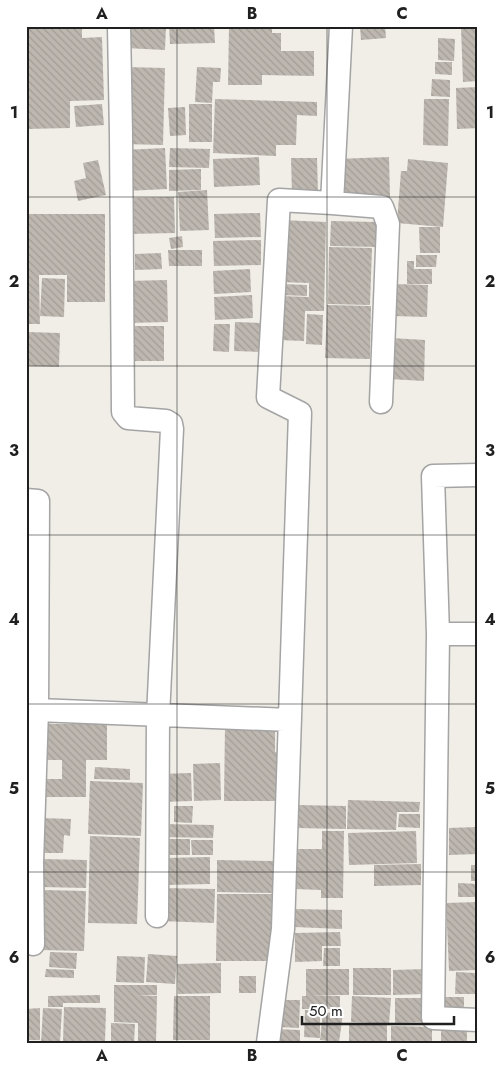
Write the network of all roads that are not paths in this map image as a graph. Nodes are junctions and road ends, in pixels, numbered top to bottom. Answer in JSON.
{"nodes":[{"id":1,"x":119,"y":26,"type":"edge"},
{"id":2,"x":341,"y":26,"type":"edge"},
{"id":3,"x":332,"y":203,"type":"junction"},
{"id":4,"x":381,"y":402,"type":"dead end"},
{"id":5,"x":478,"y":475,"type":"edge"},
{"id":6,"x":26,"y":500,"type":"edge"},
{"id":7,"x":438,"y":634,"type":"junction"},
{"id":8,"x":478,"y":634,"type":"edge"},
{"id":9,"x":37,"y":710,"type":"junction"},
{"id":10,"x":158,"y":716,"type":"junction"},
{"id":11,"x":290,"y":720,"type":"junction"},
{"id":12,"x":29,"y":863,"type":"edge"},
{"id":13,"x":157,"y":916,"type":"dead end"},
{"id":14,"x":34,"y":944,"type":"dead end"},
{"id":15,"x":478,"y":1020,"type":"edge"},
{"id":16,"x":268,"y":1043,"type":"edge"}],
"edges":[{"from":1,"to":10,"type":"street"},
{"from":2,"to":3,"type":"street"},
{"from":3,"to":4,"type":"street"},
{"from":3,"to":11,"type":"street"},
{"from":5,"to":7,"type":"street"},
{"from":6,"to":9,"type":"street"},
{"from":7,"to":8,"type":"street"},
{"from":7,"to":15,"type":"street"},
{"from":9,"to":10,"type":"street"},
{"from":9,"to":12,"type":"street"},
{"from":10,"to":11,"type":"street"},
{"from":10,"to":13,"type":"street"},
{"from":11,"to":16,"type":"street"},
{"from":12,"to":14,"type":"street"}]}
